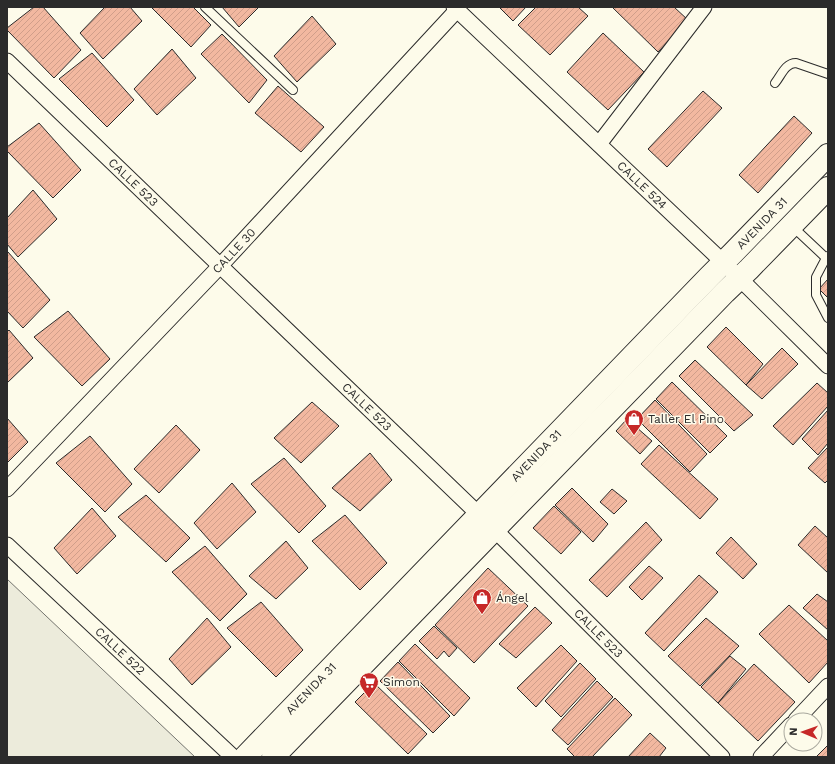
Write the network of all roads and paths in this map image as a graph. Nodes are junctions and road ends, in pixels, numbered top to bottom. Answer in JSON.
{"nodes":[{"id":1,"x":205,"y":7,"type":"edge"},
{"id":2,"x":704,"y":7,"type":"edge"},
{"id":3,"x":455,"y":8,"type":"edge"},
{"id":4,"x":7,"y":61,"type":"edge"},
{"id":5,"x":828,"y":74,"type":"edge"},
{"id":6,"x":775,"y":83,"type":"dead end"},
{"id":7,"x":293,"y":90,"type":"dead end"},
{"id":8,"x":599,"y":144,"type":"junction"},
{"id":9,"x":828,"y":155,"type":"edge"},
{"id":10,"x":828,"y":188,"type":"edge"},
{"id":11,"x":791,"y":225,"type":"junction"},
{"id":12,"x":827,"y":257,"type":"edge"},
{"id":13,"x":724,"y":263,"type":"junction"},
{"id":14,"x":220,"y":266,"type":"junction"},
{"id":15,"x":739,"y":278,"type":"junction"},
{"id":16,"x":828,"y":318,"type":"edge"},
{"id":17,"x":828,"y":366,"type":"edge"},
{"id":18,"x":7,"y":489,"type":"edge"},
{"id":19,"x":479,"y":515,"type":"junction"},
{"id":20,"x":495,"y":530,"type":"junction"},
{"id":21,"x":7,"y":545,"type":"edge"},
{"id":22,"x":828,"y":686,"type":"edge"},
{"id":23,"x":804,"y":712,"type":"edge"},
{"id":24,"x":783,"y":734,"type":"edge"},
{"id":25,"x":232,"y":757,"type":"edge"},
{"id":26,"x":245,"y":757,"type":"edge"},
{"id":27,"x":273,"y":757,"type":"edge"},
{"id":28,"x":722,"y":757,"type":"edge"},
{"id":29,"x":761,"y":757,"type":"edge"}],
"edges":[{"from":1,"to":7,"type":"lane"},
{"from":2,"to":8,"type":"street"},
{"from":3,"to":8,"type":"street","name":"CALLE 524"},
{"from":3,"to":14,"type":"street","name":"CALLE 30"},
{"from":4,"to":14,"type":"street","name":"CALLE 523"},
{"from":5,"to":6,"type":"lane"},
{"from":8,"to":13,"type":"street","name":"CALLE 524"},
{"from":9,"to":13,"type":"main road","name":"AVENIDA 31"},
{"from":10,"to":11,"type":"main road","name":"AVENIDA 31"},
{"from":11,"to":12,"type":"lane"},
{"from":11,"to":15,"type":"main road","name":"AVENIDA 31"},
{"from":12,"to":16,"type":"lane"},
{"from":13,"to":15,"type":"street","name":"CALLE 524"},
{"from":13,"to":19,"type":"main road","name":"AVENIDA 31"},
{"from":14,"to":18,"type":"street","name":"CALLE 30"},
{"from":14,"to":19,"type":"street","name":"CALLE 523"},
{"from":15,"to":17,"type":"street","name":"CALLE 524"},
{"from":15,"to":20,"type":"main road","name":"AVENIDA 31"},
{"from":19,"to":20,"type":"street","name":"CALLE 523"},
{"from":19,"to":26,"type":"main road","name":"AVENIDA 31"},
{"from":20,"to":27,"type":"main road","name":"AVENIDA 31"},
{"from":20,"to":28,"type":"street","name":"CALLE 523"},
{"from":21,"to":25,"type":"street","name":"CALLE 522"},
{"from":22,"to":23,"type":"street"},
{"from":24,"to":29,"type":"street"}]}
